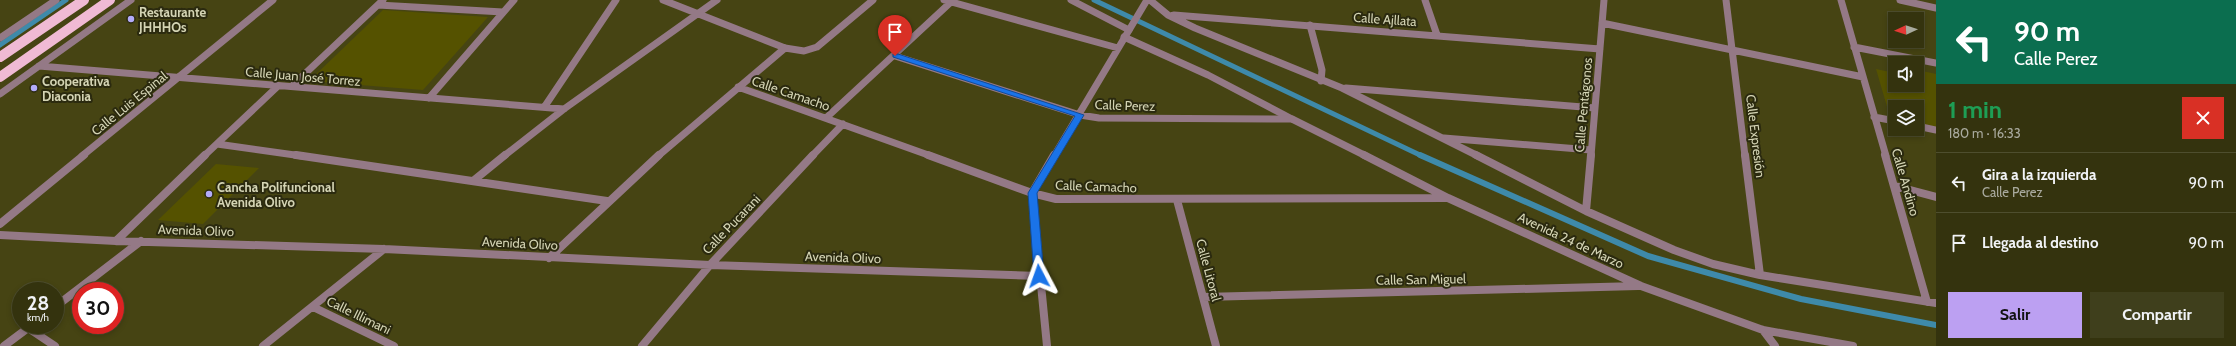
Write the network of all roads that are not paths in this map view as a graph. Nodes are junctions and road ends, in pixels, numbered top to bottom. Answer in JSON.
{"nodes":[{"id":1,"x":56,"y":0,"type":"edge"},
{"id":2,"x":84,"y":0,"type":"edge"},
{"id":3,"x":110,"y":0,"type":"edge"},
{"id":4,"x":131,"y":0,"type":"edge"},
{"id":5,"x":272,"y":0,"type":"edge"},
{"id":6,"x":383,"y":0,"type":"edge"},
{"id":7,"x":514,"y":0,"type":"edge"},
{"id":8,"x":616,"y":0,"type":"edge"},
{"id":9,"x":663,"y":0,"type":"edge"},
{"id":10,"x":716,"y":0,"type":"edge"},
{"id":11,"x":873,"y":0,"type":"edge"},
{"id":12,"x":1071,"y":0,"type":"edge"},
{"id":13,"x":1148,"y":0,"type":"edge"},
{"id":14,"x":1425,"y":0,"type":"edge"},
{"id":15,"x":1604,"y":0,"type":"edge"},
{"id":16,"x":1726,"y":0,"type":"edge"},
{"id":17,"x":1841,"y":0,"type":"edge"},
{"id":18,"x":1900,"y":0,"type":"edge"},
{"id":19,"x":948,"y":1,"type":"edge"},
{"id":20,"x":378,"y":5,"type":"junction"},
{"id":21,"x":1936,"y":8,"type":"edge"},
{"id":22,"x":503,"y":12,"type":"junction"},
{"id":23,"x":698,"y":14,"type":"junction"},
{"id":24,"x":1168,"y":15,"type":"junction"},
{"id":25,"x":1602,"y":23,"type":"junction"},
{"id":26,"x":1310,"y":25,"type":"junction"},
{"id":27,"x":1127,"y":33,"type":"junction"},
{"id":28,"x":1437,"y":34,"type":"junction"},
{"id":29,"x":0,"y":38,"type":"edge"},
{"id":30,"x":1854,"y":47,"type":"junction"},
{"id":31,"x":785,"y":48,"type":"junction"},
{"id":32,"x":1118,"y":48,"type":"junction"},
{"id":33,"x":1600,"y":49,"type":"junction"},
{"id":34,"x":1732,"y":50,"type":"junction"},
{"id":35,"x":895,"y":56,"type":"junction"},
{"id":36,"x":0,"y":57,"type":"edge"},
{"id":37,"x":1936,"y":63,"type":"edge"},
{"id":38,"x":39,"y":66,"type":"junction"},
{"id":39,"x":0,"y":77,"type":"edge"},
{"id":40,"x":1863,"y":77,"type":"junction"},
{"id":41,"x":179,"y":78,"type":"junction"},
{"id":42,"x":1321,"y":81,"type":"junction"},
{"id":43,"x":278,"y":86,"type":"junction"},
{"id":44,"x":292,"y":86,"type":"junction"},
{"id":45,"x":738,"y":87,"type":"junction"},
{"id":46,"x":1342,"y":88,"type":"junction"},
{"id":47,"x":0,"y":94,"type":"edge"},
{"id":48,"x":429,"y":98,"type":"junction"},
{"id":49,"x":545,"y":106,"type":"junction"},
{"id":50,"x":1594,"y":108,"type":"junction"},
{"id":51,"x":564,"y":109,"type":"junction"},
{"id":52,"x":1080,"y":115,"type":"junction"},
{"id":53,"x":1874,"y":117,"type":"junction"},
{"id":54,"x":826,"y":118,"type":"junction"},
{"id":55,"x":1292,"y":119,"type":"junction"},
{"id":56,"x":1888,"y":120,"type":"edge"},
{"id":57,"x":843,"y":124,"type":"junction"},
{"id":58,"x":1924,"y":127,"type":"edge"},
{"id":59,"x":1936,"y":130,"type":"edge"},
{"id":60,"x":1439,"y":137,"type":"junction"},
{"id":61,"x":218,"y":144,"type":"junction"},
{"id":62,"x":1591,"y":150,"type":"junction"},
{"id":63,"x":473,"y":181,"type":"junction"},
{"id":64,"x":1895,"y":186,"type":"junction"},
{"id":65,"x":1032,"y":193,"type":"junction"},
{"id":66,"x":1936,"y":196,"type":"edge"},
{"id":67,"x":1448,"y":198,"type":"junction"},
{"id":68,"x":1177,"y":200,"type":"junction"},
{"id":69,"x":607,"y":201,"type":"junction"},
{"id":70,"x":1586,"y":211,"type":"junction"},
{"id":71,"x":0,"y":224,"type":"edge"},
{"id":72,"x":0,"y":235,"type":"edge"},
{"id":73,"x":116,"y":240,"type":"junction"},
{"id":74,"x":141,"y":241,"type":"junction"},
{"id":75,"x":384,"y":249,"type":"junction"},
{"id":76,"x":549,"y":258,"type":"junction"},
{"id":77,"x":710,"y":265,"type":"junction"},
{"id":78,"x":1760,"y":275,"type":"junction"},
{"id":79,"x":1039,"y":276,"type":"junction"},
{"id":80,"x":1640,"y":286,"type":"junction"},
{"id":81,"x":1203,"y":297,"type":"junction"},
{"id":82,"x":64,"y":301,"type":"edge"},
{"id":83,"x":1931,"y":303,"type":"edge"},
{"id":84,"x":313,"y":307,"type":"junction"},
{"id":85,"x":1763,"y":330,"type":"junction"},
{"id":86,"x":20,"y":334,"type":"edge"},
{"id":87,"x":40,"y":334,"type":"edge"},
{"id":88,"x":4,"y":346,"type":"edge"},
{"id":89,"x":55,"y":346,"type":"edge"},
{"id":90,"x":263,"y":346,"type":"edge"},
{"id":91,"x":394,"y":346,"type":"edge"},
{"id":92,"x":642,"y":346,"type":"edge"},
{"id":93,"x":1047,"y":346,"type":"edge"},
{"id":94,"x":1216,"y":346,"type":"edge"},
{"id":95,"x":1776,"y":346,"type":"edge"},
{"id":96,"x":1853,"y":346,"type":"edge"}],
"edges":[{"from":1,"to":29,"type":"street"},
{"from":2,"to":36,"type":"highway"},
{"from":3,"to":39,"type":"highway"},
{"from":4,"to":38,"type":"street"},
{"from":5,"to":41,"type":"street","name":"Calle Luis Espinal"},
{"from":6,"to":20,"type":"street"},
{"from":7,"to":22,"type":"street"},
{"from":8,"to":49,"type":"street"},
{"from":9,"to":23,"type":"street"},
{"from":10,"to":23,"type":"street"},
{"from":11,"to":31,"type":"street"},
{"from":12,"to":27,"type":"street","name":"Avenida 24 de Marzo"},
{"from":13,"to":24,"type":"street"},
{"from":13,"to":27,"type":"street"},
{"from":14,"to":28,"type":"street"},
{"from":15,"to":25,"type":"street","name":"Calle Pentágonos"},
{"from":16,"to":34,"type":"street","name":"Calle Expresión"},
{"from":17,"to":30,"type":"street","name":"Calle Andino"},
{"from":18,"to":21,"type":"street"},
{"from":19,"to":32,"type":"street"},
{"from":19,"to":35,"type":"street"},
{"from":20,"to":22,"type":"street"},
{"from":20,"to":44,"type":"street"},
{"from":22,"to":48,"type":"street"},
{"from":23,"to":31,"type":"street"},
{"from":23,"to":51,"type":"street"},
{"from":24,"to":26,"type":"street","name":"Calle Ajllata"},
{"from":24,"to":42,"type":"street"},
{"from":25,"to":33,"type":"street","name":"Calle Pentágonos"},
{"from":25,"to":34,"type":"street"},
{"from":26,"to":28,"type":"street","name":"Calle Ajllata"},
{"from":26,"to":42,"type":"street"},
{"from":27,"to":32,"type":"street"},
{"from":27,"to":55,"type":"street","name":"Avenida 24 de Marzo"},
{"from":28,"to":33,"type":"street","name":"Calle Ajllata"},
{"from":30,"to":37,"type":"street"},
{"from":30,"to":40,"type":"street","name":"Calle Andino"},
{"from":31,"to":45,"type":"street"},
{"from":32,"to":52,"type":"street"},
{"from":33,"to":50,"type":"street","name":"Calle Pentágonos"},
{"from":34,"to":40,"type":"street"},
{"from":34,"to":78,"type":"street","name":"Calle Expresión"},
{"from":35,"to":52,"type":"street","name":"Calle Perez"},
{"from":35,"to":54,"type":"street"},
{"from":38,"to":41,"type":"street","name":"Calle Juan José Torrez"},
{"from":38,"to":47,"type":"street"},
{"from":40,"to":53,"type":"street","name":"Calle Andino"},
{"from":41,"to":43,"type":"street","name":"Calle Juan José Torrez"},
{"from":41,"to":71,"type":"street","name":"Calle Luis Espinal"},
{"from":42,"to":46,"type":"street"},
{"from":43,"to":44,"type":"street","name":"Calle Juan José Torrez"},
{"from":43,"to":61,"type":"street"},
{"from":44,"to":48,"type":"street","name":"Calle Juan José Torrez"},
{"from":45,"to":54,"type":"street","name":"Calle Camacho"},
{"from":45,"to":69,"type":"street"},
{"from":46,"to":50,"type":"street"},
{"from":46,"to":60,"type":"street"},
{"from":48,"to":49,"type":"street","name":"Calle Juan José Torrez"},
{"from":49,"to":51,"type":"street","name":"Calle Juan José Torrez"},
{"from":50,"to":62,"type":"street","name":"Calle Pentágonos"},
{"from":51,"to":63,"type":"street"},
{"from":52,"to":55,"type":"street","name":"Calle Perez"},
{"from":52,"to":65,"type":"street"},
{"from":53,"to":56,"type":"street"},
{"from":53,"to":64,"type":"street","name":"Calle Andino"},
{"from":54,"to":57,"type":"street","name":"Calle Camacho"},
{"from":55,"to":67,"type":"street","name":"Avenida 24 de Marzo"},
{"from":57,"to":65,"type":"street","name":"Calle Camacho"},
{"from":57,"to":77,"type":"street","name":"Calle Pucarani"},
{"from":58,"to":59,"type":"street"},
{"from":60,"to":62,"type":"street"},
{"from":60,"to":70,"type":"street"},
{"from":61,"to":63,"type":"street"},
{"from":61,"to":73,"type":"street"},
{"from":62,"to":70,"type":"street","name":"Calle Pentágonos"},
{"from":63,"to":69,"type":"street"},
{"from":64,"to":66,"type":"street"},
{"from":64,"to":83,"type":"street","name":"Calle Andino"},
{"from":65,"to":68,"type":"street","name":"Calle Camacho"},
{"from":65,"to":79,"type":"street"},
{"from":67,"to":68,"type":"street","name":"Calle Camacho"},
{"from":67,"to":80,"type":"street","name":"Avenida 24 de Marzo"},
{"from":68,"to":81,"type":"street","name":"Calle Litoral"},
{"from":69,"to":76,"type":"street"},
{"from":70,"to":78,"type":"street"},
{"from":72,"to":73,"type":"street","name":"Avenida Olivo"},
{"from":73,"to":74,"type":"street","name":"Avenida Olivo"},
{"from":74,"to":75,"type":"street","name":"Avenida Olivo"},
{"from":74,"to":82,"type":"street"},
{"from":75,"to":76,"type":"street","name":"Avenida Olivo"},
{"from":75,"to":84,"type":"street"},
{"from":76,"to":77,"type":"street","name":"Avenida Olivo"},
{"from":77,"to":79,"type":"street","name":"Avenida Olivo"},
{"from":77,"to":92,"type":"street","name":"Calle Pucarani"},
{"from":78,"to":83,"type":"street"},
{"from":79,"to":93,"type":"street"},
{"from":80,"to":81,"type":"street","name":"Calle San Miguel"},
{"from":80,"to":85,"type":"street","name":"Avenida 24 de Marzo"},
{"from":81,"to":94,"type":"street","name":"Calle Litoral"},
{"from":84,"to":90,"type":"street"},
{"from":84,"to":91,"type":"street","name":"Calle Illimani"},
{"from":85,"to":95,"type":"street"},
{"from":85,"to":96,"type":"street","name":"Avenida 24 de Marzo"},
{"from":86,"to":88,"type":"street"},
{"from":87,"to":89,"type":"street"}]}
